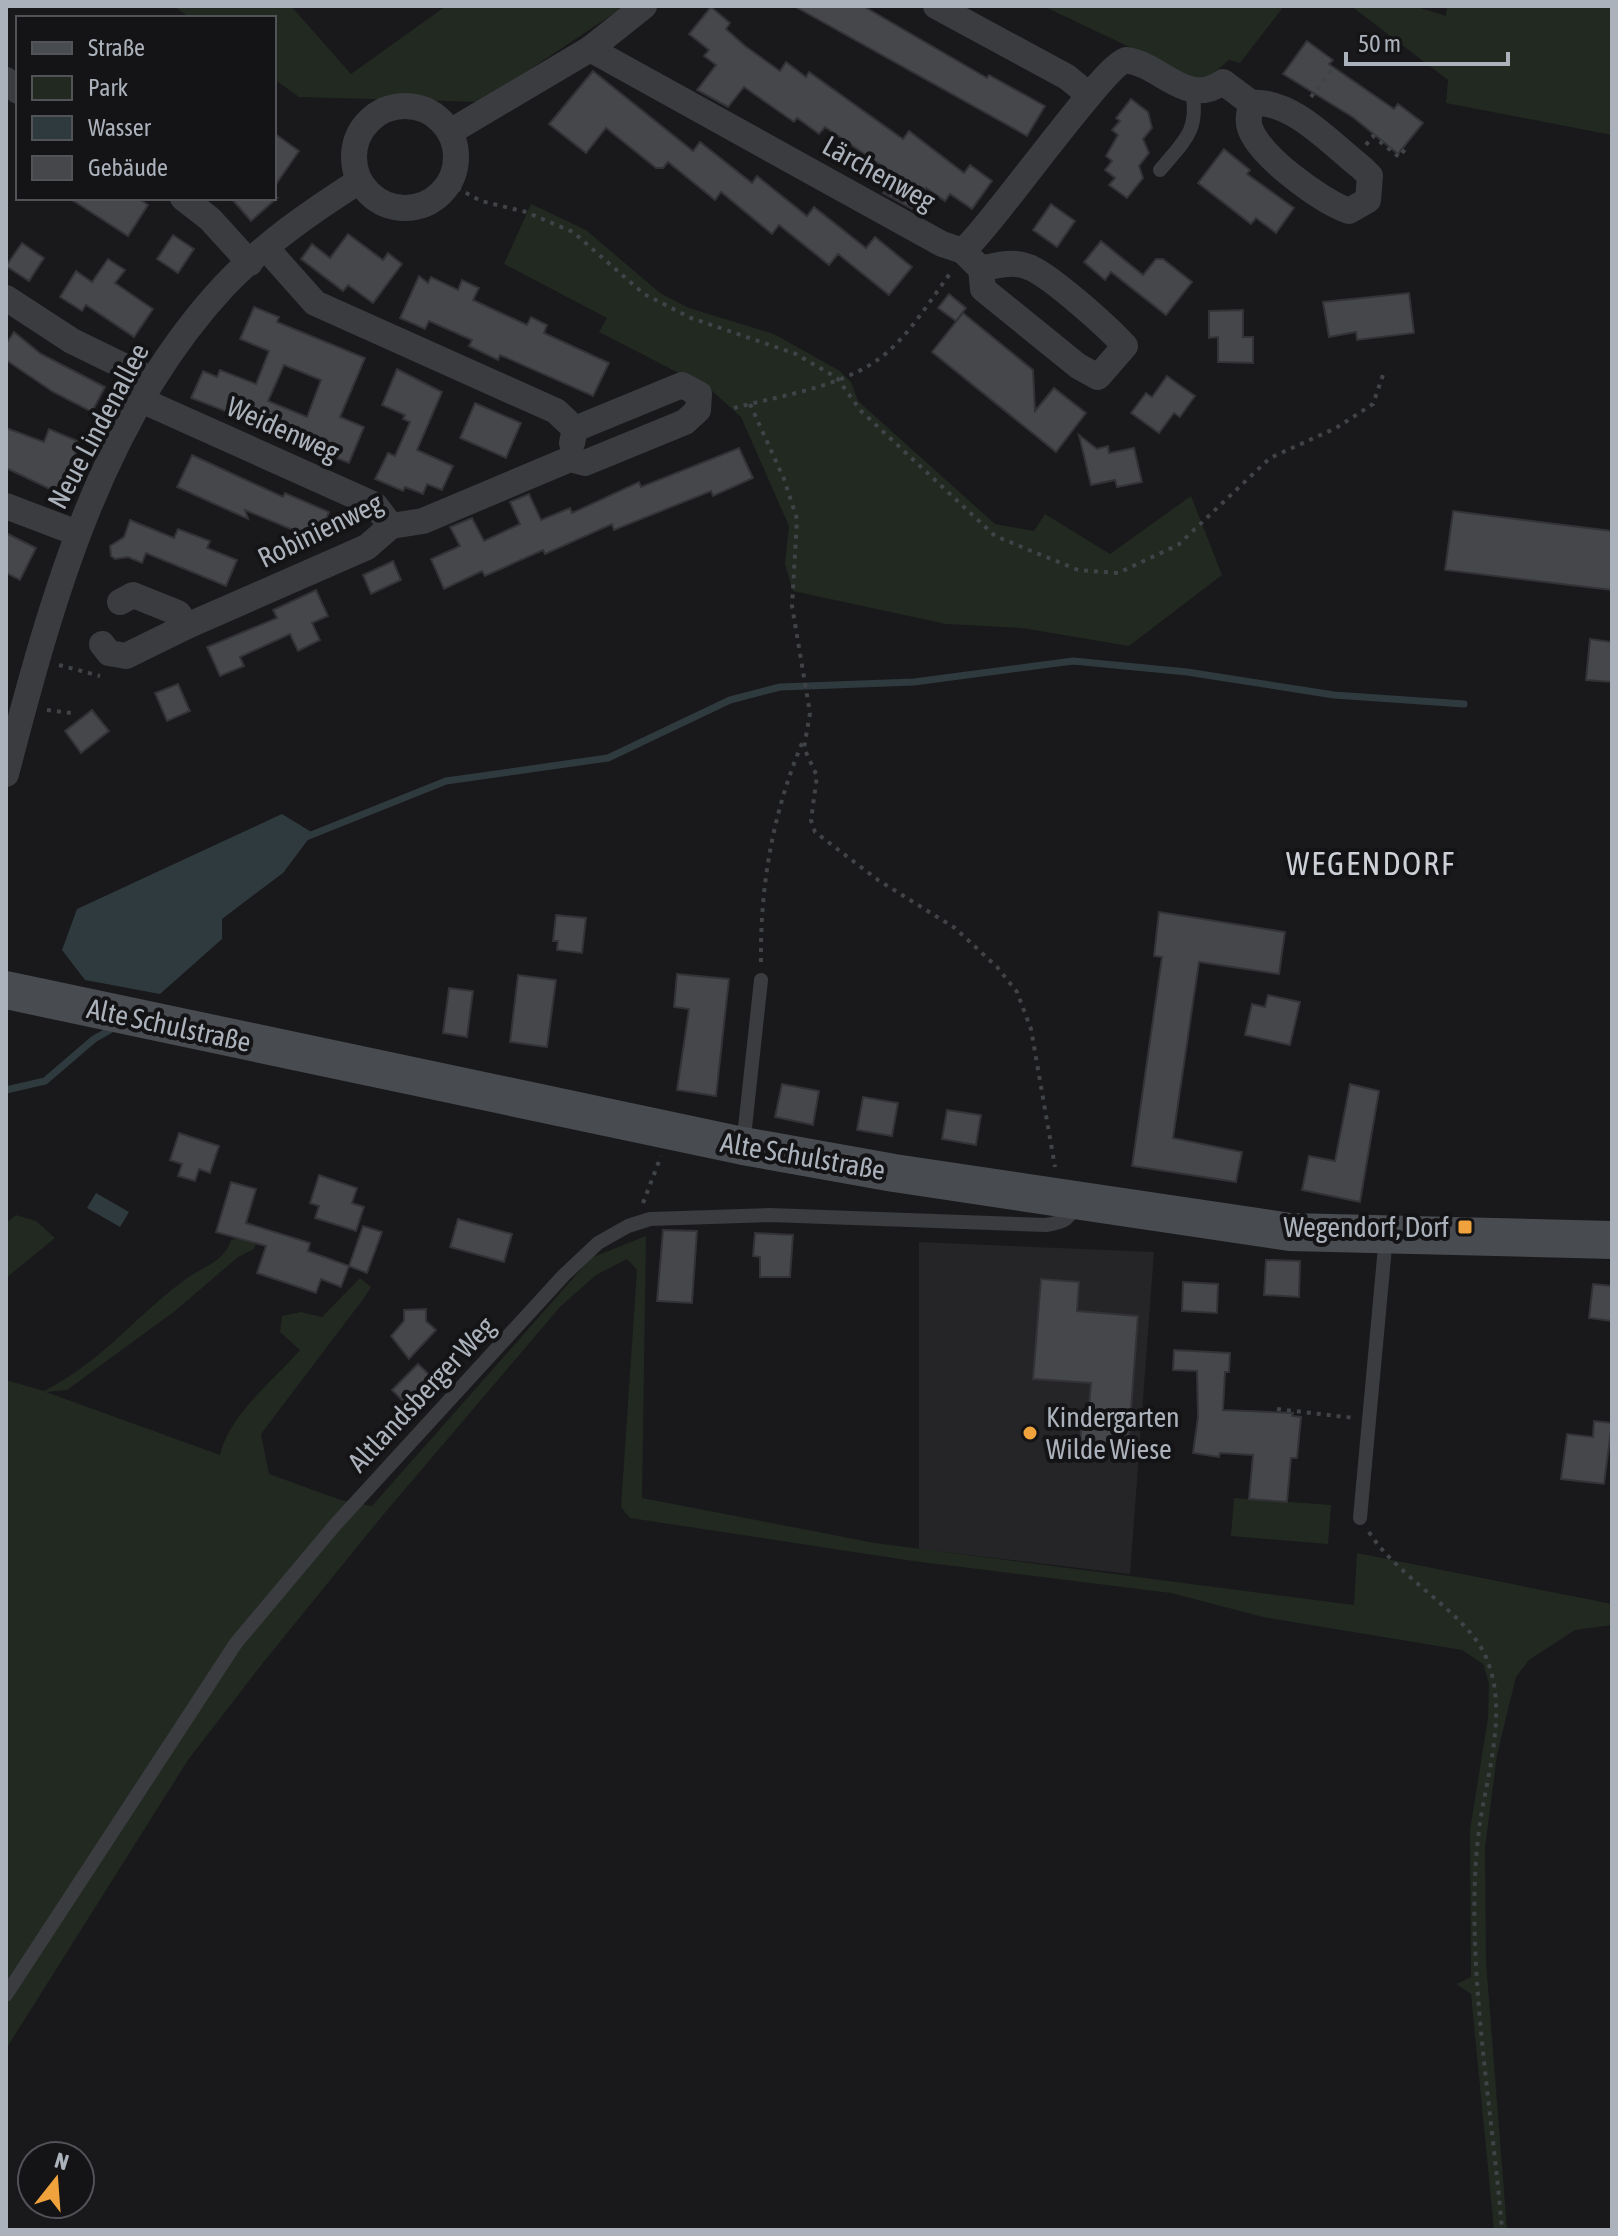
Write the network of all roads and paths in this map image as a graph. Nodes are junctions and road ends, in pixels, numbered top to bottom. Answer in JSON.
{"nodes":[{"id":1,"x":644,"y":6,"type":"edge"},
{"id":2,"x":936,"y":6,"type":"edge"},
{"id":3,"x":590,"y":49,"type":"junction"},
{"id":4,"x":1334,"y":67,"type":"dead end"},
{"id":5,"x":1192,"y":92,"type":"junction"},
{"id":6,"x":1089,"y":95,"type":"junction"},
{"id":7,"x":1251,"y":103,"type":"junction"},
{"id":8,"x":1304,"y":105,"type":"dead end"},
{"id":9,"x":450,"y":132,"type":"junction"},
{"id":10,"x":1406,"y":148,"type":"dead end"},
{"id":11,"x":1362,"y":150,"type":"dead end"},
{"id":12,"x":1160,"y":170,"type":"dead end"},
{"id":13,"x":359,"y":181,"type":"junction"},
{"id":14,"x":457,"y":188,"type":"dead end"},
{"id":15,"x":186,"y":200,"type":"edge"},
{"id":16,"x":259,"y":256,"type":"junction"},
{"id":17,"x":972,"y":260,"type":"junction"},
{"id":18,"x":6,"y":298,"type":"edge"},
{"id":19,"x":1383,"y":375,"type":"dead end"},
{"id":20,"x":837,"y":378,"type":"junction"},
{"id":21,"x":146,"y":390,"type":"junction"},
{"id":22,"x":750,"y":404,"type":"junction"},
{"id":23,"x":734,"y":408,"type":"dead end"},
{"id":24,"x":575,"y":429,"type":"junction"},
{"id":25,"x":570,"y":459,"type":"junction"},
{"id":26,"x":6,"y":506,"type":"edge"},
{"id":27,"x":391,"y":526,"type":"junction"},
{"id":28,"x":77,"y":533,"type":"junction"},
{"id":29,"x":120,"y":602,"type":"dead end"},
{"id":30,"x":187,"y":626,"type":"junction"},
{"id":31,"x":102,"y":644,"type":"dead end"},
{"id":32,"x":52,"y":663,"type":"dead end"},
{"id":33,"x":100,"y":676,"type":"dead end"},
{"id":34,"x":26,"y":704,"type":"edge"},
{"id":35,"x":71,"y":713,"type":"dead end"},
{"id":36,"x":803,"y":738,"type":"junction"},
{"id":37,"x":6,"y":774,"type":"edge"},
{"id":38,"x":761,"y":980,"type":"joint"},
{"id":39,"x":6,"y":990,"type":"edge"},
{"id":40,"x":666,"y":1130,"type":"junction"},
{"id":41,"x":743,"y":1146,"type":"junction"},
{"id":42,"x":1066,"y":1185,"type":"junction"},
{"id":43,"x":642,"y":1221,"type":"junction"},
{"id":44,"x":1386,"y":1236,"type":"junction"},
{"id":45,"x":1612,"y":1240,"type":"edge"},
{"id":46,"x":1277,"y":1409,"type":"dead end"},
{"id":47,"x":1368,"y":1420,"type":"junction"},
{"id":48,"x":1360,"y":1518,"type":"joint"},
{"id":49,"x":6,"y":1995,"type":"edge"},
{"id":50,"x":1502,"y":2230,"type":"edge"}],
"edges":[{"from":1,"to":3,"type":"street"},
{"from":2,"to":6,"type":"street"},
{"from":3,"to":9,"type":"street"},
{"from":3,"to":17,"type":"street","name":"Lärchenweg"},
{"from":4,"to":8,"type":"path"},
{"from":5,"to":6,"type":"street"},
{"from":5,"to":7,"type":"street"},
{"from":5,"to":12,"type":"lane"},
{"from":6,"to":17,"type":"street"},
{"from":7,"to":7,"type":"street"},
{"from":9,"to":13,"type":"street"},
{"from":9,"to":13,"type":"street"},
{"from":10,"to":11,"type":"path"},
{"from":13,"to":16,"type":"street","name":"Neue Lindenallee"},
{"from":14,"to":20,"type":"path"},
{"from":15,"to":16,"type":"street"},
{"from":16,"to":21,"type":"street","name":"Neue Lindenallee"},
{"from":16,"to":24,"type":"street"},
{"from":17,"to":17,"type":"street"},
{"from":17,"to":20,"type":"path"},
{"from":18,"to":21,"type":"street","name":"Weidenweg"},
{"from":19,"to":20,"type":"path"},
{"from":20,"to":22,"type":"path"},
{"from":21,"to":27,"type":"street","name":"Weidenweg"},
{"from":21,"to":28,"type":"street","name":"Neue Lindenallee"},
{"from":22,"to":23,"type":"path"},
{"from":22,"to":36,"type":"path"},
{"from":24,"to":25,"type":"street"},
{"from":24,"to":25,"type":"street","name":"Robinienweg"},
{"from":25,"to":27,"type":"street","name":"Robinienweg"},
{"from":26,"to":28,"type":"street"},
{"from":27,"to":30,"type":"street","name":"Robinienweg"},
{"from":28,"to":34,"type":"street","name":"Neue Lindenallee"},
{"from":29,"to":30,"type":"street"},
{"from":30,"to":31,"type":"street","name":"Robinienweg"},
{"from":32,"to":33,"type":"path"},
{"from":34,"to":35,"type":"path"},
{"from":34,"to":37,"type":"street","name":"Neue Lindenallee"},
{"from":36,"to":38,"type":"path"},
{"from":36,"to":42,"type":"path"},
{"from":38,"to":41,"type":"lane"},
{"from":39,"to":40,"type":"street","name":"Alte Schulstraße"},
{"from":40,"to":41,"type":"street","name":"Alte Schulstraße"},
{"from":40,"to":43,"type":"path"},
{"from":41,"to":42,"type":"street","name":"Alte Schulstraße"},
{"from":42,"to":43,"type":"lane","name":"Altlandsberger Weg"},
{"from":42,"to":44,"type":"street","name":"Alte Schulstraße"},
{"from":43,"to":49,"type":"lane","name":"Altlandsberger Weg"},
{"from":44,"to":45,"type":"street","name":"Alte Schulstraße"},
{"from":44,"to":47,"type":"lane"},
{"from":46,"to":47,"type":"path"},
{"from":47,"to":48,"type":"lane"},
{"from":48,"to":50,"type":"path"}]}
